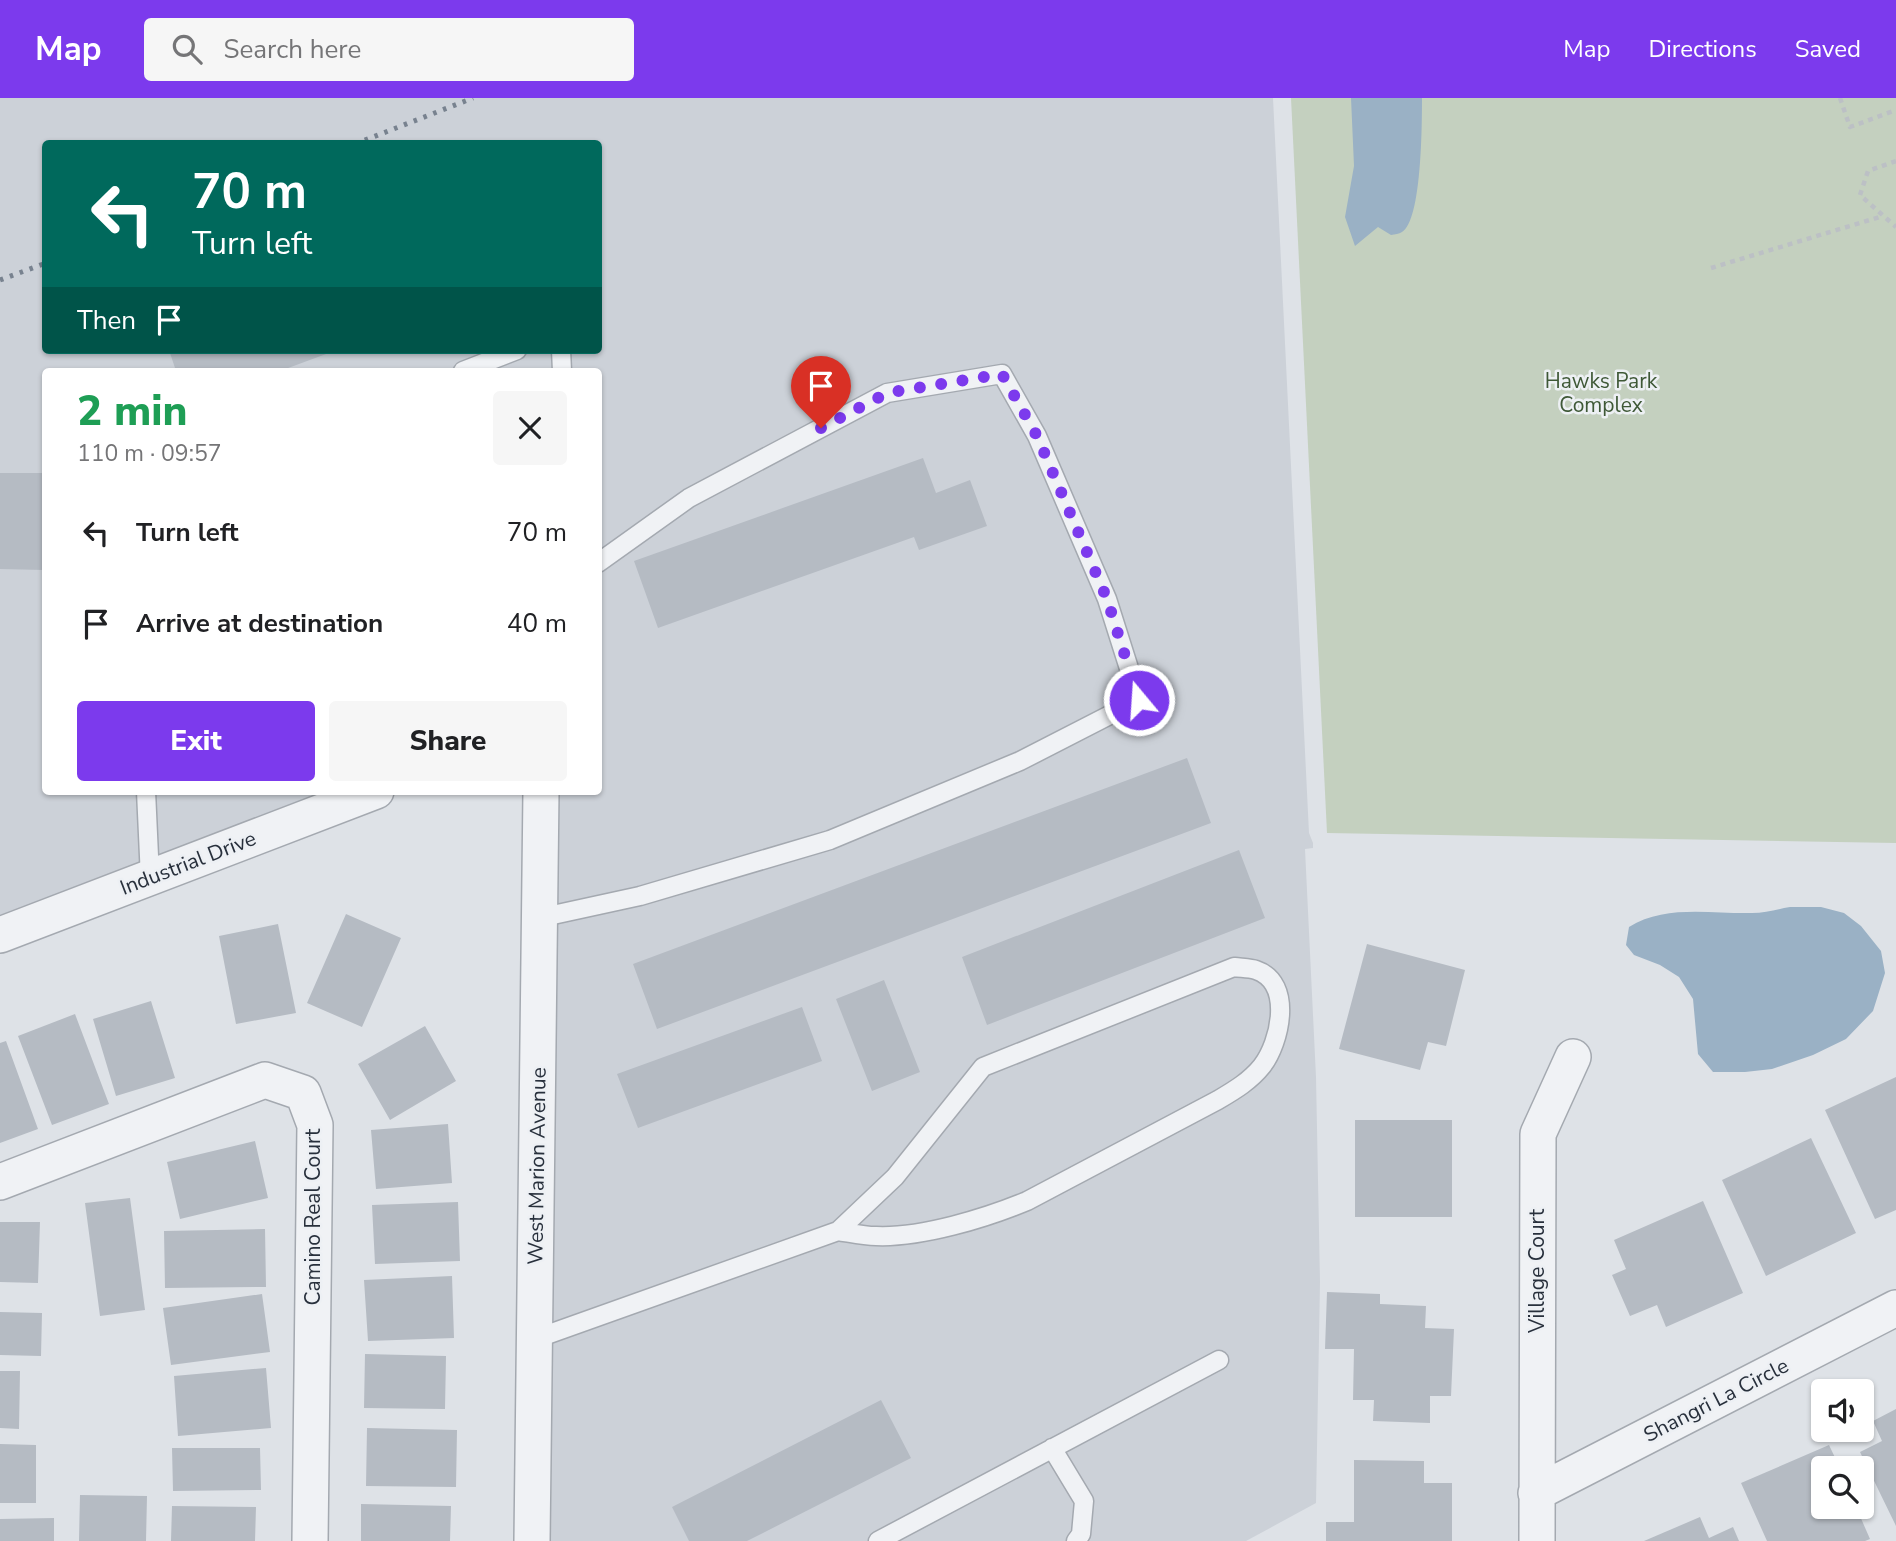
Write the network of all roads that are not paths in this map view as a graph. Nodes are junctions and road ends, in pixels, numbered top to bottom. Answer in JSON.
{"nodes":[{"id":1,"x":507,"y":354,"type":"edge"},
{"id":2,"x":471,"y":368,"type":"edge"},
{"id":3,"x":602,"y":560,"type":"edge"},
{"id":4,"x":146,"y":795,"type":"edge"},
{"id":5,"x":366,"y":795,"type":"edge"},
{"id":6,"x":541,"y":795,"type":"edge"},
{"id":7,"x":150,"y":878,"type":"junction"},
{"id":8,"x":539,"y":918,"type":"junction"},
{"id":9,"x":0,"y":935,"type":"edge"},
{"id":10,"x":1573,"y":1057,"type":"dead end"},
{"id":11,"x":0,"y":1182,"type":"edge"},
{"id":12,"x":838,"y":1231,"type":"junction"},
{"id":13,"x":1896,"y":1308,"type":"edge"},
{"id":14,"x":535,"y":1339,"type":"junction"},
{"id":15,"x":1219,"y":1360,"type":"dead end"},
{"id":16,"x":1052,"y":1448,"type":"junction"},
{"id":17,"x":1536,"y":1493,"type":"junction"},
{"id":18,"x":310,"y":1541,"type":"edge"},
{"id":19,"x":532,"y":1541,"type":"edge"},
{"id":20,"x":878,"y":1541,"type":"edge"},
{"id":21,"x":1076,"y":1541,"type":"edge"},
{"id":22,"x":1537,"y":1541,"type":"edge"}],
"edges":[{"from":1,"to":2,"type":"lane"},
{"from":3,"to":8,"type":"lane"},
{"from":4,"to":7,"type":"lane"},
{"from":5,"to":7,"type":"street","name":"Industrial Drive"},
{"from":6,"to":8,"type":"street","name":"West Marion Avenue"},
{"from":7,"to":9,"type":"street","name":"Industrial Drive"},
{"from":8,"to":14,"type":"street","name":"West Marion Avenue"},
{"from":10,"to":17,"type":"street","name":"Village Court"},
{"from":11,"to":18,"type":"street","name":"Camino Real Court"},
{"from":12,"to":12,"type":"lane"},
{"from":12,"to":14,"type":"lane"},
{"from":13,"to":17,"type":"street","name":"Shangri La Circle"},
{"from":14,"to":19,"type":"street","name":"West Marion Avenue"},
{"from":15,"to":16,"type":"lane"},
{"from":16,"to":20,"type":"lane"},
{"from":16,"to":21,"type":"lane"},
{"from":17,"to":22,"type":"street"}]}
